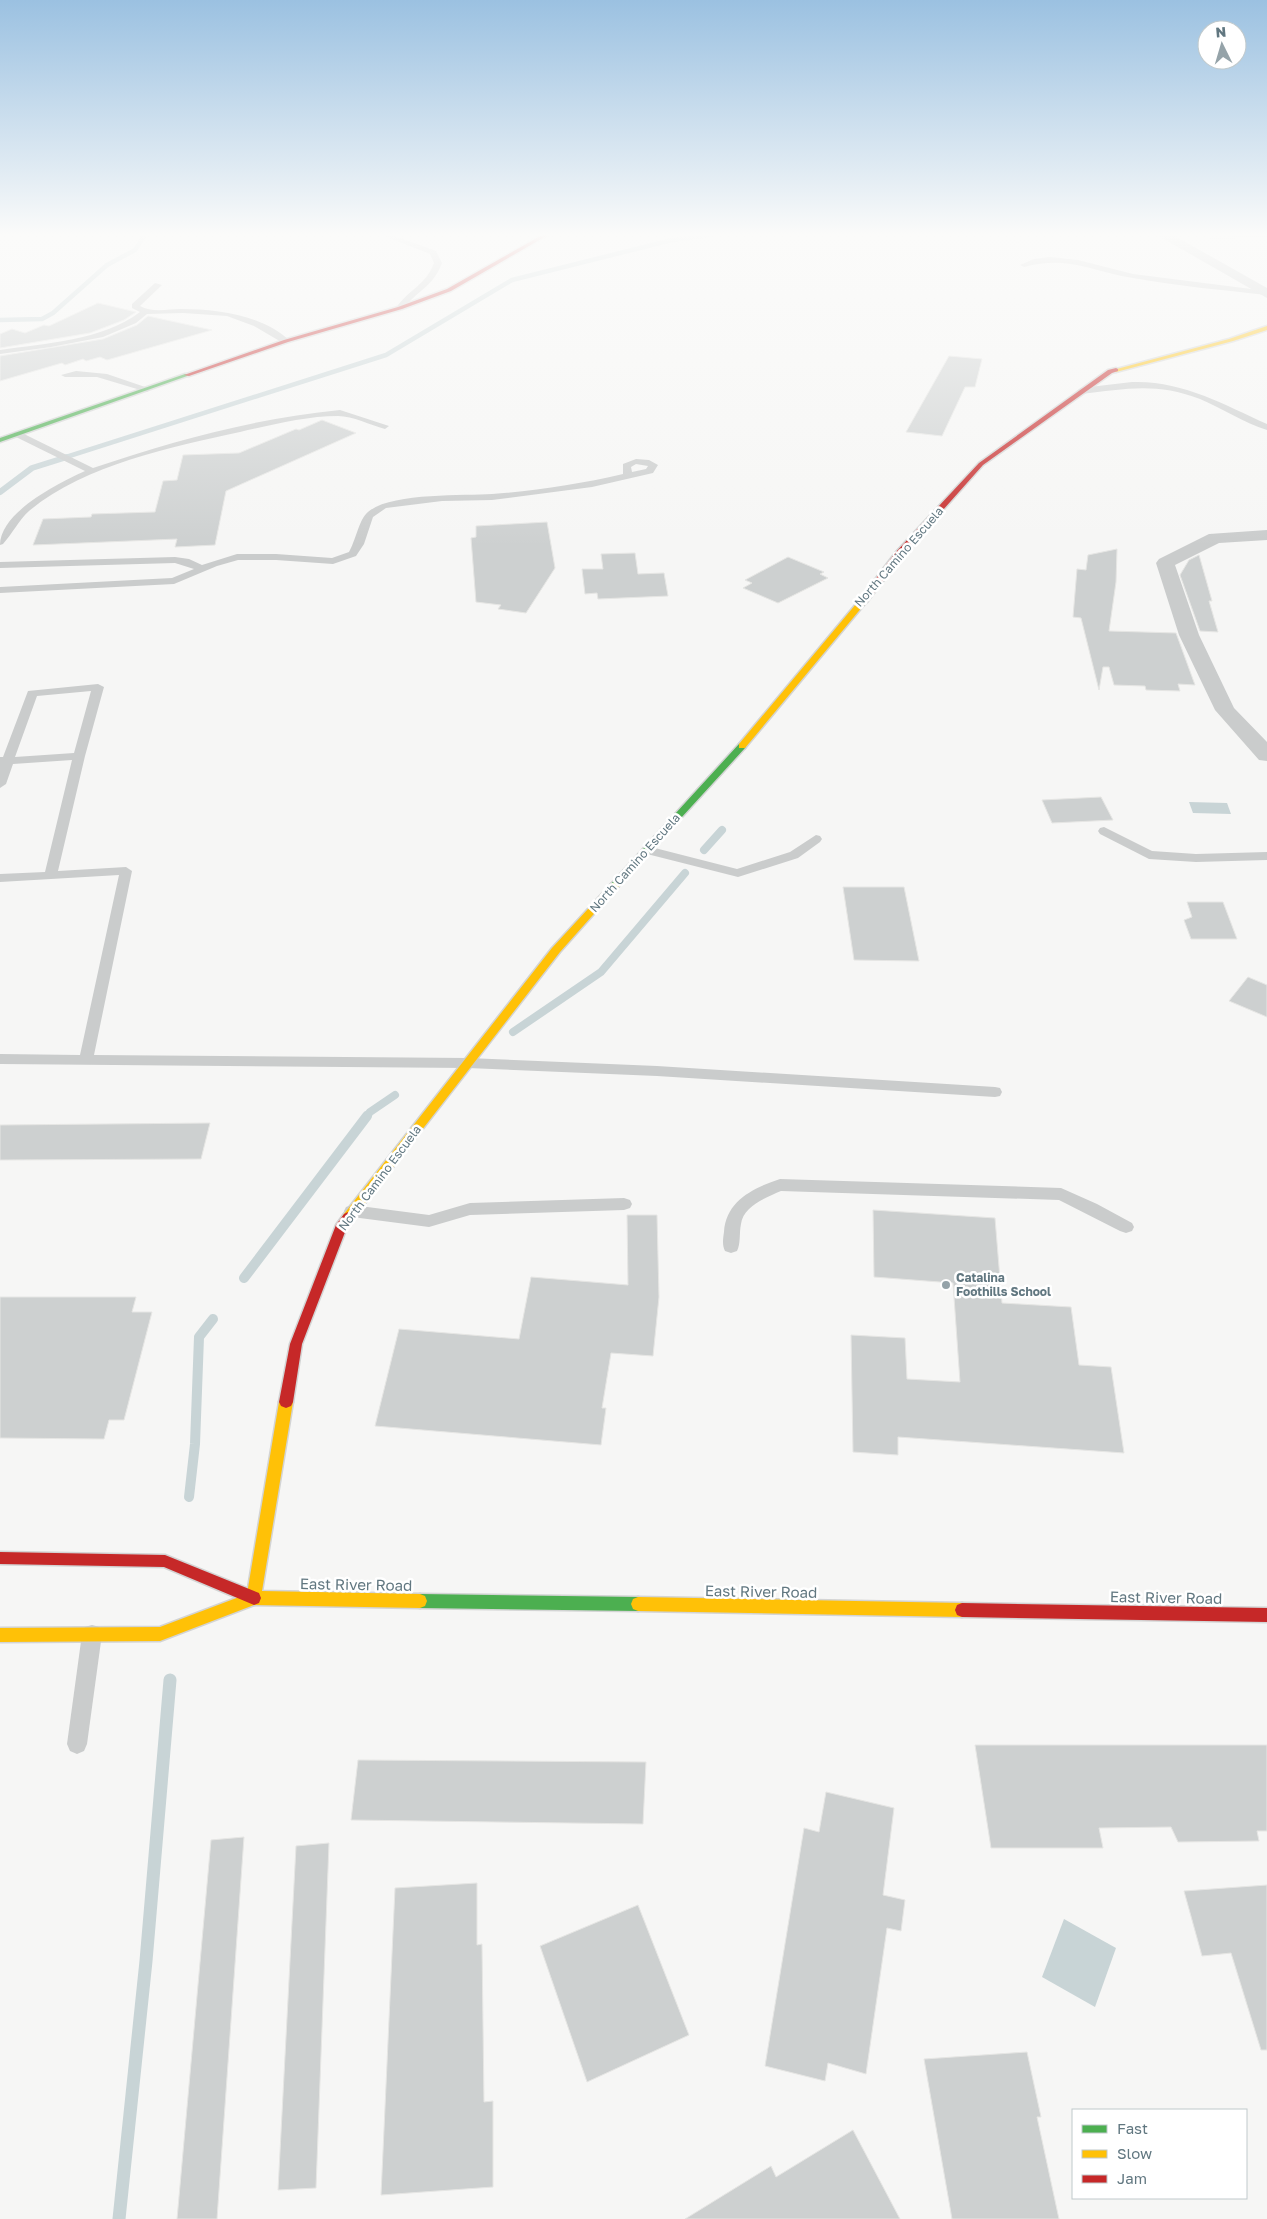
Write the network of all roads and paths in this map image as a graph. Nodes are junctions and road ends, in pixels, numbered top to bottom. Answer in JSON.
{"nodes":[{"id":1,"x":83,"y":339,"type":"edge"},
{"id":2,"x":282,"y":339,"type":"edge"},
{"id":3,"x":294,"y":339,"type":"edge"},
{"id":4,"x":1235,"y":339,"type":"edge"},
{"id":5,"x":286,"y":341,"type":"junction"},
{"id":6,"x":0,"y":352,"type":"edge"},
{"id":7,"x":65,"y":375,"type":"dead end"},
{"id":8,"x":147,"y":389,"type":"junction"},
{"id":9,"x":1081,"y":391,"type":"junction"},
{"id":10,"x":385,"y":426,"type":"dead end"},
{"id":11,"x":1267,"y":427,"type":"edge"},
{"id":12,"x":17,"y":434,"type":"junction"},
{"id":13,"x":0,"y":440,"type":"edge"},
{"id":14,"x":93,"y":471,"type":"junction"},
{"id":15,"x":628,"y":475,"type":"dead end"},
{"id":16,"x":1267,"y":535,"type":"edge"},
{"id":17,"x":0,"y":542,"type":"edge"},
{"id":18,"x":0,"y":565,"type":"edge"},
{"id":19,"x":203,"y":569,"type":"junction"},
{"id":20,"x":0,"y":590,"type":"edge"},
{"id":21,"x":1267,"y":755,"type":"edge"},
{"id":22,"x":79,"y":756,"type":"junction"},
{"id":23,"x":4,"y":761,"type":"edge"},
{"id":24,"x":0,"y":784,"type":"edge"},
{"id":25,"x":1104,"y":830,"type":"dead end"},
{"id":26,"x":816,"y":839,"type":"dead end"},
{"id":27,"x":647,"y":850,"type":"junction"},
{"id":28,"x":1267,"y":856,"type":"edge"},
{"id":29,"x":51,"y":875,"type":"junction"},
{"id":30,"x":0,"y":878,"type":"edge"},
{"id":31,"x":0,"y":1059,"type":"edge"},
{"id":32,"x":86,"y":1060,"type":"junction"},
{"id":33,"x":468,"y":1063,"type":"junction"},
{"id":34,"x":995,"y":1092,"type":"dead end"},
{"id":35,"x":624,"y":1204,"type":"dead end"},
{"id":36,"x":352,"y":1211,"type":"junction"},
{"id":37,"x":1126,"y":1227,"type":"dead end"},
{"id":38,"x":730,"y":1247,"type":"dead end"},
{"id":39,"x":0,"y":1558,"type":"edge"},
{"id":40,"x":254,"y":1598,"type":"junction"},
{"id":41,"x":1267,"y":1615,"type":"edge"},
{"id":42,"x":92,"y":1634,"type":"junction"},
{"id":43,"x":0,"y":1635,"type":"edge"},
{"id":44,"x":77,"y":1744,"type":"dead end"}],
"edges":[{"from":1,"to":6,"type":"lane"},
{"from":2,"to":5,"type":"lane"},
{"from":3,"to":5,"type":"street"},
{"from":4,"to":9,"type":"street","name":"North Camino Escuela"},
{"from":5,"to":8,"type":"street"},
{"from":7,"to":8,"type":"lane"},
{"from":8,"to":12,"type":"street"},
{"from":9,"to":11,"type":"lane"},
{"from":9,"to":27,"type":"street","name":"North Camino Escuela"},
{"from":10,"to":14,"type":"lane"},
{"from":12,"to":13,"type":"street"},
{"from":12,"to":14,"type":"lane"},
{"from":14,"to":17,"type":"lane"},
{"from":15,"to":19,"type":"lane"},
{"from":16,"to":21,"type":"street"},
{"from":18,"to":19,"type":"lane"},
{"from":19,"to":20,"type":"lane"},
{"from":22,"to":23,"type":"lane"},
{"from":22,"to":23,"type":"lane"},
{"from":22,"to":29,"type":"lane"},
{"from":23,"to":24,"type":"lane"},
{"from":25,"to":28,"type":"lane"},
{"from":26,"to":27,"type":"lane"},
{"from":27,"to":33,"type":"street","name":"North Camino Escuela"},
{"from":29,"to":30,"type":"lane"},
{"from":29,"to":32,"type":"lane"},
{"from":31,"to":32,"type":"lane"},
{"from":32,"to":33,"type":"lane"},
{"from":33,"to":34,"type":"lane"},
{"from":33,"to":36,"type":"street","name":"North Camino Escuela"},
{"from":35,"to":36,"type":"lane"},
{"from":36,"to":40,"type":"street","name":"North Camino Escuela"},
{"from":37,"to":38,"type":"lane"},
{"from":39,"to":40,"type":"street","name":"East River Road"},
{"from":40,"to":41,"type":"street","name":"East River Road"},
{"from":40,"to":42,"type":"street","name":"East River Road"},
{"from":42,"to":43,"type":"street","name":"East River Road"},
{"from":42,"to":44,"type":"lane"}]}
